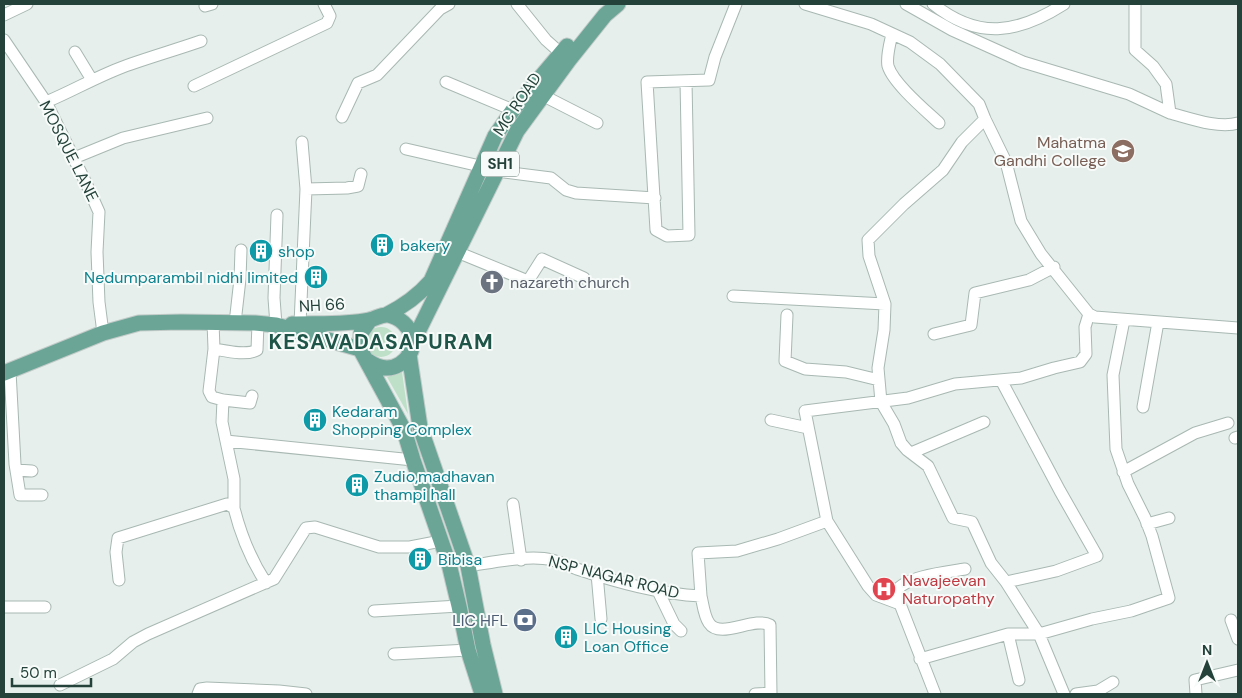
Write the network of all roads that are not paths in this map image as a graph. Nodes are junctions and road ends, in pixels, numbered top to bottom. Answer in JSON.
{"nodes":[{"id":1,"x":27,"y":4,"type":"edge"},
{"id":2,"x":324,"y":4,"type":"edge"},
{"id":3,"x":449,"y":4,"type":"edge"},
{"id":4,"x":517,"y":4,"type":"edge"},
{"id":5,"x":604,"y":4,"type":"edge"},
{"id":6,"x":618,"y":4,"type":"edge"},
{"id":7,"x":736,"y":4,"type":"edge"},
{"id":8,"x":805,"y":4,"type":"edge"},
{"id":9,"x":906,"y":4,"type":"edge"},
{"id":10,"x":933,"y":4,"type":"edge"},
{"id":11,"x":1064,"y":4,"type":"edge"},
{"id":12,"x":1135,"y":4,"type":"edge"},
{"id":13,"x":4,"y":15,"type":"edge"},
{"id":14,"x":892,"y":34,"type":"junction"},
{"id":15,"x":4,"y":40,"type":"edge"},
{"id":16,"x":201,"y":41,"type":"dead end"},
{"id":17,"x":75,"y":52,"type":"dead end"},
{"id":18,"x":565,"y":56,"type":"junction"},
{"id":19,"x":92,"y":80,"type":"junction"},
{"id":20,"x":686,"y":81,"type":"junction"},
{"id":21,"x":446,"y":82,"type":"dead end"},
{"id":22,"x":194,"y":86,"type":"dead end"},
{"id":23,"x":542,"y":95,"type":"junction"},
{"id":24,"x":46,"y":102,"type":"junction"},
{"id":25,"x":513,"y":110,"type":"junction"},
{"id":26,"x":1170,"y":113,"type":"junction"},
{"id":27,"x":342,"y":117,"type":"dead end"},
{"id":28,"x":207,"y":118,"type":"dead end"},
{"id":29,"x":985,"y":119,"type":"junction"},
{"id":30,"x":597,"y":123,"type":"dead end"},
{"id":31,"x":939,"y":123,"type":"dead end"},
{"id":32,"x":1238,"y":123,"type":"edge"},
{"id":33,"x":302,"y":142,"type":"dead end"},
{"id":34,"x":406,"y":149,"type":"dead end"},
{"id":35,"x":74,"y":158,"type":"junction"},
{"id":36,"x":480,"y":166,"type":"junction"},
{"id":37,"x":496,"y":171,"type":"junction"},
{"id":38,"x":361,"y":174,"type":"dead end"},
{"id":39,"x":306,"y":189,"type":"junction"},
{"id":40,"x":655,"y":198,"type":"junction"},
{"id":41,"x":278,"y":215,"type":"dead end"},
{"id":42,"x":241,"y":250,"type":"dead end"},
{"id":43,"x":457,"y":252,"type":"junction"},
{"id":44,"x":1054,"y":268,"type":"junction"},
{"id":45,"x":584,"y":278,"type":"dead end"},
{"id":46,"x":733,"y":296,"type":"dead end"},
{"id":47,"x":886,"y":304,"type":"junction"},
{"id":48,"x":1089,"y":314,"type":"junction"},
{"id":49,"x":386,"y":315,"type":"junction"},
{"id":50,"x":787,"y":315,"type":"dead end"},
{"id":51,"x":370,"y":320,"type":"junction"},
{"id":52,"x":1124,"y":320,"type":"junction"},
{"id":53,"x":213,"y":322,"type":"junction"},
{"id":54,"x":1158,"y":322,"type":"junction"},
{"id":55,"x":235,"y":323,"type":"junction"},
{"id":56,"x":258,"y":323,"type":"junction"},
{"id":57,"x":300,"y":324,"type":"junction"},
{"id":58,"x":276,"y":325,"type":"junction"},
{"id":59,"x":1238,"y":328,"type":"edge"},
{"id":60,"x":103,"y":333,"type":"junction"},
{"id":61,"x":934,"y":334,"type":"dead end"},
{"id":62,"x":214,"y":349,"type":"junction"},
{"id":63,"x":411,"y":349,"type":"junction"},
{"id":64,"x":364,"y":355,"type":"junction"},
{"id":65,"x":7,"y":372,"type":"edge"},
{"id":66,"x":879,"y":380,"type":"junction"},
{"id":67,"x":1001,"y":380,"type":"junction"},
{"id":68,"x":252,"y":396,"type":"dead end"},
{"id":69,"x":222,"y":400,"type":"junction"},
{"id":70,"x":881,"y":402,"type":"junction"},
{"id":71,"x":1144,"y":407,"type":"dead end"},
{"id":72,"x":771,"y":420,"type":"dead end"},
{"id":73,"x":984,"y":422,"type":"dead end"},
{"id":74,"x":1228,"y":423,"type":"dead end"},
{"id":75,"x":420,"y":427,"type":"junction"},
{"id":76,"x":808,"y":428,"type":"junction"},
{"id":77,"x":404,"y":430,"type":"junction"},
{"id":78,"x":226,"y":440,"type":"junction"},
{"id":79,"x":911,"y":453,"type":"junction"},
{"id":80,"x":413,"y":460,"type":"junction"},
{"id":81,"x":16,"y":470,"type":"junction"},
{"id":82,"x":32,"y":471,"type":"dead end"},
{"id":83,"x":1123,"y":472,"type":"junction"},
{"id":84,"x":42,"y":495,"type":"dead end"},
{"id":85,"x":513,"y":504,"type":"dead end"},
{"id":86,"x":234,"y":508,"type":"junction"},
{"id":87,"x":1169,"y":518,"type":"dead end"},
{"id":88,"x":828,"y":521,"type":"junction"},
{"id":89,"x":1147,"y":524,"type":"junction"},
{"id":90,"x":441,"y":541,"type":"junction"},
{"id":91,"x":521,"y":560,"type":"junction"},
{"id":92,"x":468,"y":566,"type":"junction"},
{"id":93,"x":964,"y":569,"type":"dead end"},
{"id":94,"x":598,"y":574,"type":"junction"},
{"id":95,"x":119,"y":580,"type":"dead end"},
{"id":96,"x":1006,"y":582,"type":"junction"},
{"id":97,"x":266,"y":583,"type":"junction"},
{"id":98,"x":658,"y":591,"type":"junction"},
{"id":99,"x":701,"y":596,"type":"junction"},
{"id":100,"x":900,"y":604,"type":"junction"},
{"id":101,"x":460,"y":606,"type":"junction"},
{"id":102,"x":45,"y":607,"type":"dead end"},
{"id":103,"x":4,"y":608,"type":"edge"},
{"id":104,"x":374,"y":611,"type":"dead end"},
{"id":105,"x":601,"y":619,"type":"dead end"},
{"id":106,"x":1231,"y":620,"type":"dead end"},
{"id":107,"x":681,"y":631,"type":"dead end"},
{"id":108,"x":1008,"y":634,"type":"junction"},
{"id":109,"x":1039,"y":634,"type":"junction"},
{"id":110,"x":1238,"y":639,"type":"edge"},
{"id":111,"x":468,"y":650,"type":"junction"},
{"id":112,"x":394,"y":654,"type":"dead end"},
{"id":113,"x":920,"y":659,"type":"junction"},
{"id":114,"x":1238,"y":670,"type":"edge"},
{"id":115,"x":1019,"y":680,"type":"dead end"},
{"id":116,"x":1113,"y":682,"type":"dead end"},
{"id":117,"x":60,"y":684,"type":"dead end"},
{"id":118,"x":770,"y":693,"type":"edge"},
{"id":119,"x":198,"y":694,"type":"edge"},
{"id":120,"x":306,"y":694,"type":"edge"},
{"id":121,"x":482,"y":694,"type":"edge"},
{"id":122,"x":495,"y":694,"type":"edge"},
{"id":123,"x":755,"y":694,"type":"edge"},
{"id":124,"x":935,"y":694,"type":"edge"},
{"id":125,"x":1064,"y":694,"type":"edge"},
{"id":126,"x":1076,"y":694,"type":"edge"},
{"id":127,"x":1196,"y":694,"type":"edge"}],
"edges":[{"from":1,"to":13,"type":"street"},
{"from":2,"to":22,"type":"street"},
{"from":3,"to":27,"type":"street"},
{"from":4,"to":18,"type":"street"},
{"from":5,"to":18,"type":"main road","name":"MC ROAD","number":"SH1"},
{"from":6,"to":18,"type":"main road","name":"MC ROAD","number":"SH1"},
{"from":7,"to":20,"type":"street"},
{"from":8,"to":14,"type":"street"},
{"from":9,"to":26,"type":"street"},
{"from":10,"to":11,"type":"street"},
{"from":12,"to":26,"type":"street"},
{"from":14,"to":29,"type":"street"},
{"from":14,"to":31,"type":"street"},
{"from":15,"to":24,"type":"street","name":"MOSQUE LANE"},
{"from":16,"to":19,"type":"street"},
{"from":17,"to":19,"type":"street"},
{"from":18,"to":23,"type":"main road","name":"MC ROAD","number":"SH1"},
{"from":18,"to":25,"type":"main road","name":"MC ROAD","number":"SH1"},
{"from":19,"to":24,"type":"street"},
{"from":20,"to":40,"type":"street"},
{"from":20,"to":40,"type":"street"},
{"from":21,"to":25,"type":"street"},
{"from":23,"to":30,"type":"street"},
{"from":23,"to":37,"type":"main road","name":"MC ROAD","number":"SH1"},
{"from":24,"to":35,"type":"street","name":"MOSQUE LANE"},
{"from":25,"to":36,"type":"main road","name":"MC ROAD","number":"SH1"},
{"from":26,"to":32,"type":"street"},
{"from":28,"to":35,"type":"street"},
{"from":29,"to":44,"type":"street"},
{"from":29,"to":47,"type":"street"},
{"from":33,"to":39,"type":"street"},
{"from":34,"to":36,"type":"street"},
{"from":35,"to":60,"type":"street","name":"MOSQUE LANE"},
{"from":36,"to":49,"type":"main road","name":"MC ROAD","number":"SH1"},
{"from":37,"to":40,"type":"street"},
{"from":37,"to":43,"type":"main road","name":"MC ROAD","number":"SH1"},
{"from":38,"to":39,"type":"street"},
{"from":39,"to":57,"type":"street"},
{"from":41,"to":58,"type":"street"},
{"from":42,"to":55,"type":"street"},
{"from":43,"to":45,"type":"street"},
{"from":43,"to":63,"type":"main road","name":"MC ROAD","number":"SH1"},
{"from":44,"to":48,"type":"street"},
{"from":44,"to":61,"type":"street"},
{"from":46,"to":47,"type":"street"},
{"from":47,"to":66,"type":"street"},
{"from":48,"to":52,"type":"street"},
{"from":48,"to":67,"type":"street"},
{"from":49,"to":51,"type":"main road","name":"NH 66"},
{"from":49,"to":63,"type":"main road"},
{"from":50,"to":66,"type":"street"},
{"from":51,"to":57,"type":"main road","name":"NH 66"},
{"from":51,"to":64,"type":"main road","name":"NH 66"},
{"from":52,"to":54,"type":"street"},
{"from":52,"to":83,"type":"street"},
{"from":53,"to":55,"type":"main road"},
{"from":53,"to":60,"type":"main road"},
{"from":53,"to":62,"type":"street"},
{"from":54,"to":59,"type":"street"},
{"from":54,"to":71,"type":"street"},
{"from":55,"to":56,"type":"main road"},
{"from":56,"to":58,"type":"main road"},
{"from":56,"to":62,"type":"street"},
{"from":57,"to":58,"type":"main road","name":"NH 66"},
{"from":58,"to":64,"type":"main road"},
{"from":60,"to":65,"type":"main road"},
{"from":62,"to":69,"type":"street"},
{"from":63,"to":64,"type":"main road"},
{"from":63,"to":75,"type":"main road"},
{"from":64,"to":77,"type":"main road"},
{"from":65,"to":81,"type":"street"},
{"from":66,"to":70,"type":"street"},
{"from":67,"to":70,"type":"street"},
{"from":67,"to":96,"type":"street"},
{"from":68,"to":69,"type":"street"},
{"from":69,"to":78,"type":"street"},
{"from":70,"to":76,"type":"street"},
{"from":70,"to":79,"type":"street"},
{"from":72,"to":76,"type":"street"},
{"from":73,"to":79,"type":"street"},
{"from":74,"to":83,"type":"street"},
{"from":75,"to":77,"type":"main road"},
{"from":75,"to":92,"type":"main road"},
{"from":76,"to":88,"type":"street"},
{"from":77,"to":80,"type":"main road"},
{"from":78,"to":80,"type":"street"},
{"from":78,"to":86,"type":"street"},
{"from":79,"to":96,"type":"street"},
{"from":80,"to":90,"type":"main road"},
{"from":81,"to":82,"type":"street"},
{"from":81,"to":84,"type":"street"},
{"from":83,"to":89,"type":"street"},
{"from":85,"to":91,"type":"street"},
{"from":86,"to":95,"type":"street"},
{"from":86,"to":97,"type":"street"},
{"from":87,"to":89,"type":"street"},
{"from":88,"to":99,"type":"street","name":"NSP NAGAR ROAD"},
{"from":88,"to":100,"type":"street"},
{"from":89,"to":109,"type":"street"},
{"from":90,"to":97,"type":"street"},
{"from":90,"to":101,"type":"main road"},
{"from":91,"to":92,"type":"street","name":"NSP NAGAR ROAD"},
{"from":91,"to":94,"type":"street","name":"NSP NAGAR ROAD"},
{"from":92,"to":122,"type":"main road"},
{"from":93,"to":100,"type":"street"},
{"from":94,"to":98,"type":"street","name":"NSP NAGAR ROAD"},
{"from":94,"to":105,"type":"street"},
{"from":96,"to":109,"type":"street"},
{"from":97,"to":117,"type":"street"},
{"from":98,"to":99,"type":"street","name":"NSP NAGAR ROAD"},
{"from":98,"to":107,"type":"street"},
{"from":99,"to":118,"type":"street"},
{"from":100,"to":113,"type":"street"},
{"from":101,"to":104,"type":"street"},
{"from":101,"to":111,"type":"main road"},
{"from":102,"to":103,"type":"street"},
{"from":106,"to":110,"type":"street"},
{"from":108,"to":109,"type":"street"},
{"from":108,"to":113,"type":"street"},
{"from":108,"to":115,"type":"street"},
{"from":109,"to":125,"type":"street"},
{"from":111,"to":112,"type":"street"},
{"from":111,"to":121,"type":"main road"},
{"from":113,"to":124,"type":"street"},
{"from":114,"to":127,"type":"street"},
{"from":116,"to":126,"type":"street"},
{"from":118,"to":123,"type":"street"},
{"from":119,"to":120,"type":"street"}]}
